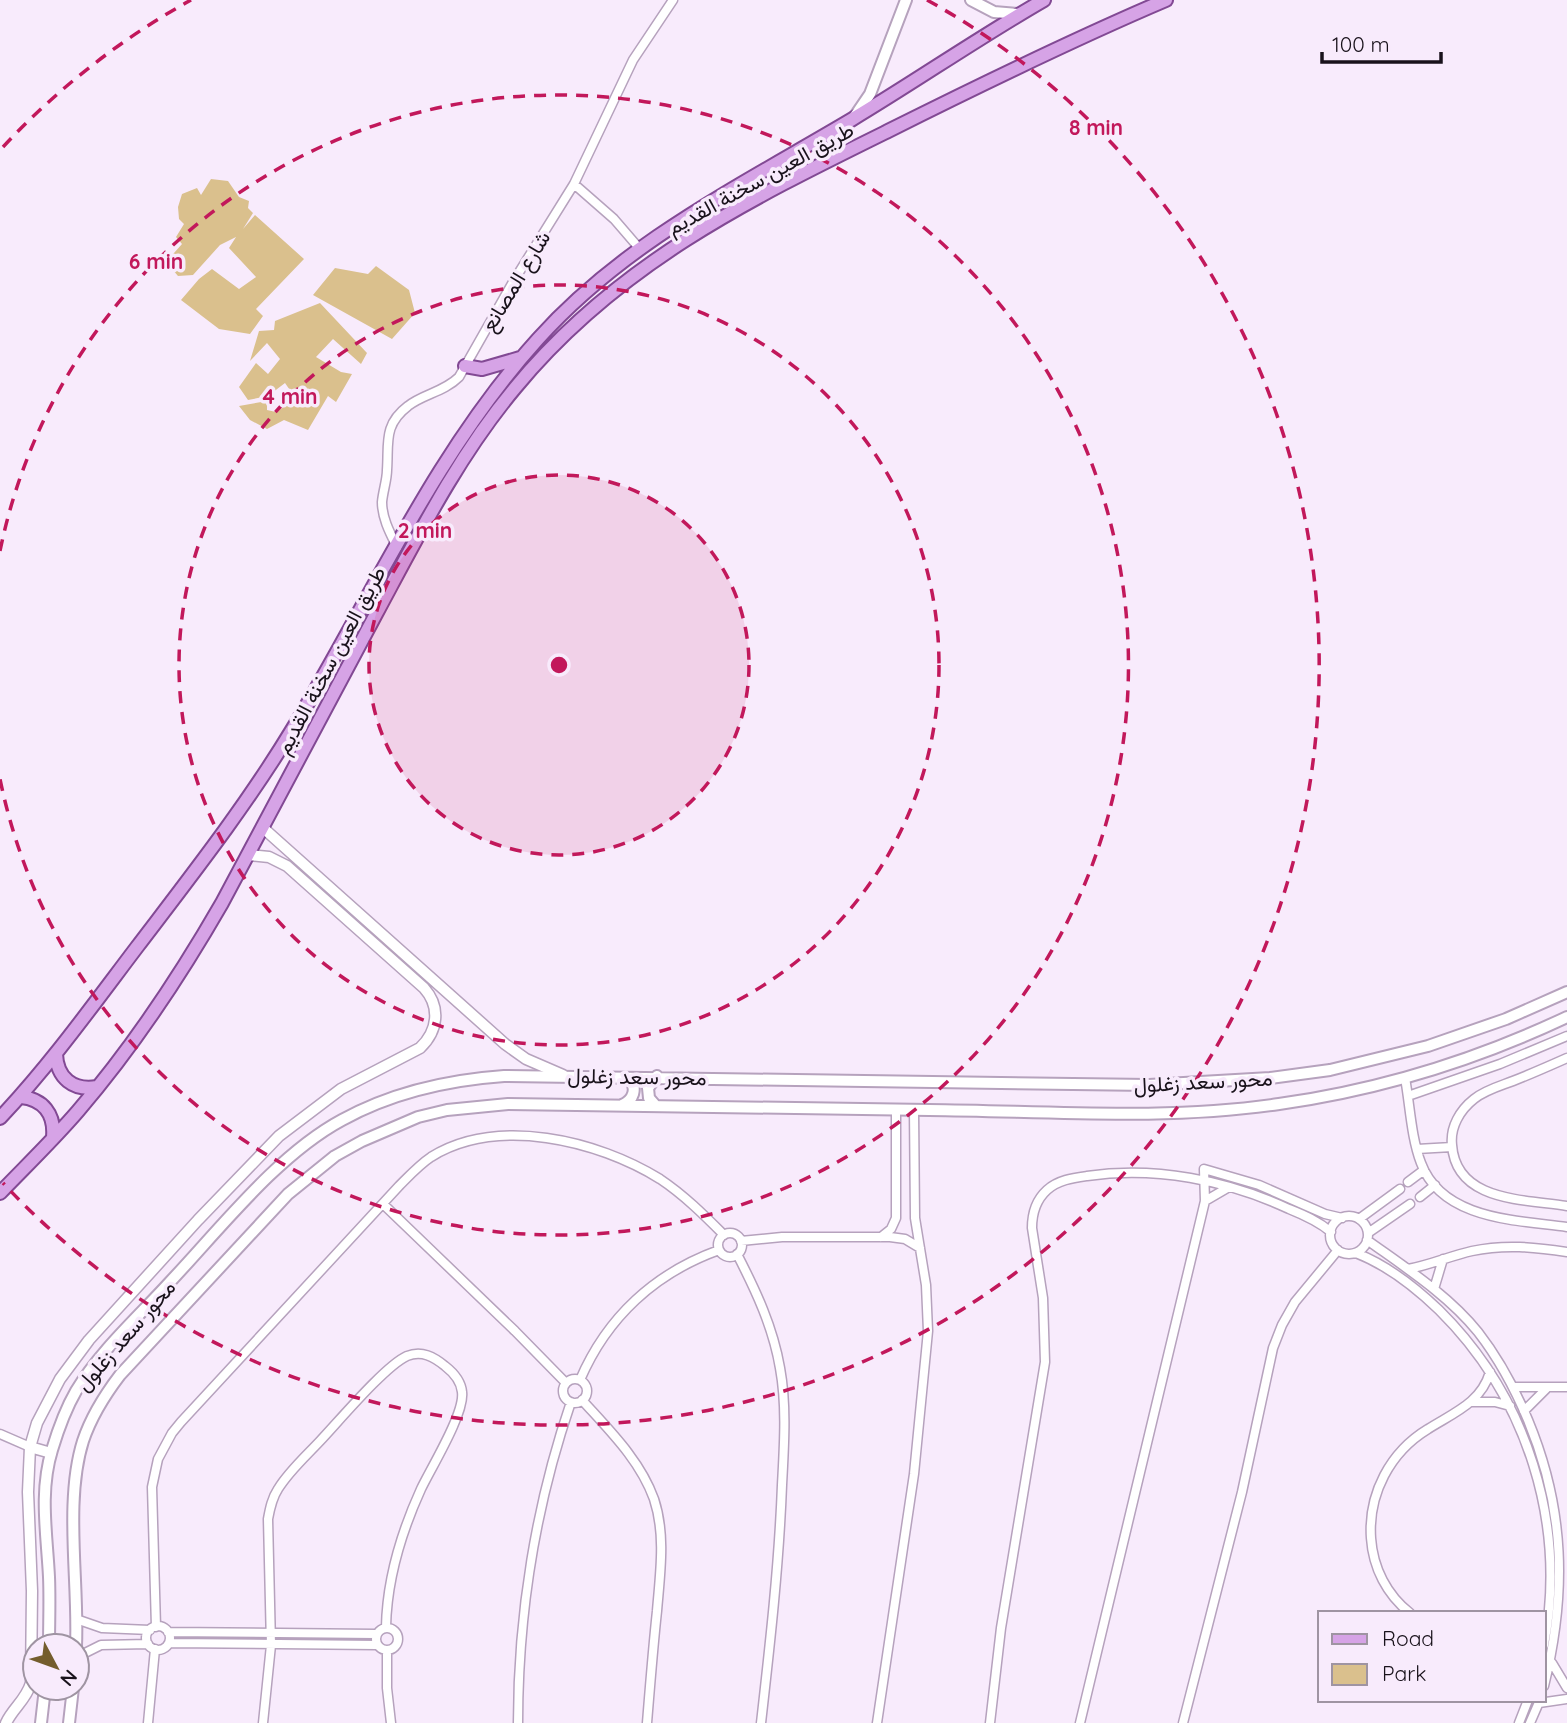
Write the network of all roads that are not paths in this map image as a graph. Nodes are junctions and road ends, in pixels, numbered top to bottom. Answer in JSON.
{"nodes":[{"id":1,"x":673,"y":0,"type":"edge"},
{"id":2,"x":906,"y":0,"type":"edge"},
{"id":3,"x":971,"y":0,"type":"edge"},
{"id":4,"x":1044,"y":0,"type":"edge"},
{"id":5,"x":1166,"y":0,"type":"edge"},
{"id":6,"x":1019,"y":14,"type":"junction"},
{"id":7,"x":853,"y":119,"type":"junction"},
{"id":8,"x":574,"y":184,"type":"junction"},
{"id":9,"x":639,"y":248,"type":"junction"},
{"id":10,"x":521,"y":358,"type":"junction"},
{"id":11,"x":465,"y":366,"type":"junction"},
{"id":12,"x":397,"y":547,"type":"junction"},
{"id":13,"x":262,"y":827,"type":"junction"},
{"id":14,"x":248,"y":855,"type":"junction"},
{"id":15,"x":1567,"y":992,"type":"edge"},
{"id":16,"x":1567,"y":1017,"type":"edge"},
{"id":17,"x":1567,"y":1036,"type":"edge"},
{"id":18,"x":56,"y":1054,"type":"junction"},
{"id":19,"x":1567,"y":1058,"type":"edge"},
{"id":20,"x":563,"y":1075,"type":"junction"},
{"id":21,"x":657,"y":1076,"type":"junction"},
{"id":22,"x":630,"y":1078,"type":"junction"},
{"id":23,"x":1405,"y":1078,"type":"junction"},
{"id":24,"x":97,"y":1087,"type":"junction"},
{"id":25,"x":1408,"y":1096,"type":"junction"},
{"id":26,"x":21,"y":1097,"type":"junction"},
{"id":27,"x":622,"y":1105,"type":"junction"},
{"id":28,"x":656,"y":1106,"type":"junction"},
{"id":29,"x":896,"y":1109,"type":"junction"},
{"id":30,"x":914,"y":1110,"type":"junction"},
{"id":31,"x":0,"y":1118,"type":"edge"},
{"id":32,"x":53,"y":1137,"type":"junction"},
{"id":33,"x":1452,"y":1147,"type":"junction"},
{"id":34,"x":1418,"y":1149,"type":"junction"},
{"id":35,"x":1424,"y":1170,"type":"junction"},
{"id":36,"x":1203,"y":1180,"type":"junction"},
{"id":37,"x":1408,"y":1182,"type":"dead end"},
{"id":38,"x":1435,"y":1185,"type":"junction"},
{"id":39,"x":1231,"y":1186,"type":"junction"},
{"id":40,"x":1400,"y":1189,"type":"dead end"},
{"id":41,"x":0,"y":1193,"type":"edge"},
{"id":42,"x":1420,"y":1197,"type":"dead end"},
{"id":43,"x":1205,"y":1200,"type":"junction"},
{"id":44,"x":383,"y":1204,"type":"junction"},
{"id":45,"x":1410,"y":1204,"type":"dead end"},
{"id":46,"x":1567,"y":1206,"type":"edge"},
{"id":47,"x":915,"y":1218,"type":"junction"},
{"id":48,"x":1342,"y":1218,"type":"junction"},
{"id":49,"x":896,"y":1219,"type":"junction"},
{"id":50,"x":1359,"y":1219,"type":"junction"},
{"id":51,"x":1567,"y":1227,"type":"edge"},
{"id":52,"x":1331,"y":1232,"type":"junction"},
{"id":53,"x":724,"y":1236,"type":"junction"},
{"id":54,"x":881,"y":1237,"type":"junction"},
{"id":55,"x":1368,"y":1237,"type":"junction"},
{"id":56,"x":741,"y":1241,"type":"junction"},
{"id":57,"x":919,"y":1248,"type":"junction"},
{"id":58,"x":719,"y":1250,"type":"junction"},
{"id":59,"x":1338,"y":1250,"type":"junction"},
{"id":60,"x":1567,"y":1252,"type":"edge"},
{"id":61,"x":1356,"y":1253,"type":"junction"},
{"id":62,"x":737,"y":1254,"type":"junction"},
{"id":63,"x":1443,"y":1259,"type":"junction"},
{"id":64,"x":1408,"y":1269,"type":"junction"},
{"id":65,"x":1434,"y":1289,"type":"junction"},
{"id":66,"x":1454,"y":1308,"type":"junction"},
{"id":67,"x":1446,"y":1317,"type":"junction"},
{"id":68,"x":1490,"y":1372,"type":"junction"},
{"id":69,"x":580,"y":1380,"type":"junction"},
{"id":70,"x":565,"y":1383,"type":"junction"},
{"id":71,"x":1513,"y":1387,"type":"junction"},
{"id":72,"x":1567,"y":1387,"type":"edge"},
{"id":73,"x":1546,"y":1389,"type":"junction"},
{"id":74,"x":582,"y":1400,"type":"junction"},
{"id":75,"x":571,"y":1402,"type":"junction"},
{"id":76,"x":1472,"y":1402,"type":"junction"},
{"id":77,"x":1510,"y":1406,"type":"junction"},
{"id":78,"x":1524,"y":1411,"type":"junction"},
{"id":79,"x":0,"y":1434,"type":"edge"},
{"id":80,"x":30,"y":1447,"type":"junction"},
{"id":81,"x":1541,"y":1450,"type":"junction"},
{"id":82,"x":51,"y":1453,"type":"junction"},
{"id":83,"x":1531,"y":1454,"type":"junction"},
{"id":84,"x":1564,"y":1545,"type":"edge"},
{"id":85,"x":1565,"y":1570,"type":"edge"},
{"id":86,"x":1408,"y":1611,"type":"edge"},
{"id":87,"x":1555,"y":1612,"type":"junction"},
{"id":88,"x":76,"y":1619,"type":"junction"},
{"id":89,"x":386,"y":1627,"type":"junction"},
{"id":90,"x":153,"y":1628,"type":"junction"},
{"id":91,"x":48,"y":1632,"type":"edge"},
{"id":92,"x":76,"y":1632,"type":"edge"},
{"id":93,"x":168,"y":1632,"type":"junction"},
{"id":94,"x":272,"y":1633,"type":"junction"},
{"id":95,"x":376,"y":1634,"type":"junction"},
{"id":96,"x":1546,"y":1638,"type":"edge"},
{"id":97,"x":169,"y":1643,"type":"junction"},
{"id":98,"x":271,"y":1645,"type":"junction"},
{"id":99,"x":377,"y":1645,"type":"junction"},
{"id":100,"x":151,"y":1647,"type":"junction"},
{"id":101,"x":91,"y":1650,"type":"edge"},
{"id":102,"x":387,"y":1650,"type":"junction"},
{"id":103,"x":1552,"y":1662,"type":"junction"},
{"id":104,"x":1546,"y":1680,"type":"edge"},
{"id":105,"x":1567,"y":1688,"type":"edge"},
{"id":106,"x":1567,"y":1699,"type":"edge"},
{"id":107,"x":1546,"y":1701,"type":"edge"},
{"id":108,"x":43,"y":1702,"type":"edge"},
{"id":109,"x":71,"y":1702,"type":"edge"},
{"id":110,"x":1527,"y":1702,"type":"edge"},
{"id":111,"x":1539,"y":1702,"type":"edge"},
{"id":112,"x":6,"y":1723,"type":"edge"},
{"id":113,"x":41,"y":1723,"type":"edge"},
{"id":114,"x":69,"y":1723,"type":"edge"},
{"id":115,"x":148,"y":1723,"type":"edge"},
{"id":116,"x":263,"y":1723,"type":"edge"},
{"id":117,"x":391,"y":1723,"type":"edge"},
{"id":118,"x":518,"y":1723,"type":"edge"},
{"id":119,"x":647,"y":1723,"type":"edge"},
{"id":120,"x":761,"y":1723,"type":"edge"},
{"id":121,"x":877,"y":1723,"type":"edge"},
{"id":122,"x":990,"y":1723,"type":"edge"},
{"id":123,"x":1080,"y":1723,"type":"edge"},
{"id":124,"x":1183,"y":1723,"type":"edge"},
{"id":125,"x":1520,"y":1723,"type":"edge"},
{"id":126,"x":1530,"y":1723,"type":"edge"}],
"edges":[{"from":1,"to":8,"type":"street","name":"شارع المصانع"},
{"from":2,"to":7,"type":"main road"},
{"from":3,"to":6,"type":"main road"},
{"from":4,"to":6,"type":"main road","name":"طريق العين سخنة القديم"},
{"from":5,"to":13,"type":"main road","name":"طريق العين سخنة القديم"},
{"from":6,"to":7,"type":"main road","name":"طريق العين سخنة القديم"},
{"from":7,"to":9,"type":"main road","name":"طريق العين سخنة القديم"},
{"from":8,"to":9,"type":"street"},
{"from":8,"to":11,"type":"street","name":"شارع المصانع"},
{"from":9,"to":10,"type":"main road","name":"طريق العين سخنة القديم"},
{"from":10,"to":11,"type":"main road"},
{"from":10,"to":12,"type":"main road","name":"طريق العين سخنة القديم"},
{"from":11,"to":12,"type":"street","name":"شارع المصانع"},
{"from":12,"to":18,"type":"main road","name":"طريق العين سخنة القديم"},
{"from":13,"to":14,"type":"main road","name":"طريق العين سخنة القديم"},
{"from":13,"to":20,"type":"street"},
{"from":14,"to":24,"type":"main road","name":"طريق العين سخنة القديم"},
{"from":14,"to":80,"type":"street"},
{"from":15,"to":21,"type":"main road","name":"محور سعد زغلول"},
{"from":16,"to":23,"type":"main road","name":"محور سعد زغلول"},
{"from":17,"to":25,"type":"street"},
{"from":18,"to":24,"type":"main road"},
{"from":18,"to":26,"type":"main road","name":"طريق العين سخنة القديم"},
{"from":19,"to":33,"type":"street"},
{"from":20,"to":22,"type":"main road","name":"محور سعد زغلول"},
{"from":20,"to":82,"type":"main road","name":"محور سعد زغلول"},
{"from":21,"to":22,"type":"main road","name":"محور سعد زغلول"},
{"from":21,"to":28,"type":"main road"},
{"from":22,"to":27,"type":"main road"},
{"from":23,"to":25,"type":"street"},
{"from":23,"to":30,"type":"main road","name":"محور سعد زغلول"},
{"from":24,"to":32,"type":"main road","name":"طريق العين سخنة القديم"},
{"from":25,"to":34,"type":"street"},
{"from":26,"to":31,"type":"main road","name":"طريق العين سخنة القديم"},
{"from":26,"to":32,"type":"main road"},
{"from":27,"to":28,"type":"main road","name":"محور سعد زغلول"},
{"from":27,"to":88,"type":"main road","name":"محور سعد زغلول"},
{"from":28,"to":29,"type":"main road","name":"محور سعد زغلول"},
{"from":29,"to":30,"type":"main road","name":"محور سعد زغلول"},
{"from":29,"to":49,"type":"street"},
{"from":30,"to":47,"type":"street"},
{"from":32,"to":41,"type":"main road","name":"طريق العين سخنة القديم"},
{"from":33,"to":34,"type":"street"},
{"from":33,"to":46,"type":"street"},
{"from":34,"to":35,"type":"street"},
{"from":35,"to":37,"type":"street"},
{"from":35,"to":38,"type":"street"},
{"from":36,"to":39,"type":"street"},
{"from":36,"to":43,"type":"street"},
{"from":36,"to":48,"type":"street"},
{"from":36,"to":122,"type":"street"},
{"from":38,"to":42,"type":"street"},
{"from":38,"to":51,"type":"street"},
{"from":39,"to":43,"type":"street"},
{"from":39,"to":52,"type":"street"},
{"from":40,"to":50,"type":"street"},
{"from":43,"to":123,"type":"street"},
{"from":44,"to":53,"type":"street"},
{"from":44,"to":70,"type":"street"},
{"from":44,"to":90,"type":"street"},
{"from":45,"to":55,"type":"street"},
{"from":47,"to":49,"type":"street"},
{"from":47,"to":57,"type":"street"},
{"from":48,"to":50,"type":"street"},
{"from":48,"to":52,"type":"street"},
{"from":49,"to":54,"type":"street"},
{"from":50,"to":55,"type":"street"},
{"from":52,"to":59,"type":"street"},
{"from":53,"to":56,"type":"street"},
{"from":53,"to":58,"type":"street"},
{"from":54,"to":56,"type":"street"},
{"from":54,"to":57,"type":"street"},
{"from":55,"to":61,"type":"street"},
{"from":55,"to":64,"type":"street"},
{"from":56,"to":62,"type":"street"},
{"from":57,"to":121,"type":"street"},
{"from":58,"to":62,"type":"street"},
{"from":58,"to":69,"type":"street"},
{"from":59,"to":61,"type":"street"},
{"from":59,"to":124,"type":"street"},
{"from":60,"to":63,"type":"street"},
{"from":61,"to":67,"type":"street"},
{"from":62,"to":120,"type":"street"},
{"from":63,"to":64,"type":"street"},
{"from":63,"to":65,"type":"street"},
{"from":64,"to":65,"type":"street"},
{"from":65,"to":66,"type":"street"},
{"from":66,"to":67,"type":"street"},
{"from":66,"to":71,"type":"street"},
{"from":67,"to":68,"type":"street"},
{"from":68,"to":76,"type":"street"},
{"from":68,"to":77,"type":"street"},
{"from":69,"to":70,"type":"street"},
{"from":69,"to":74,"type":"street"},
{"from":70,"to":75,"type":"street"},
{"from":71,"to":73,"type":"street"},
{"from":71,"to":78,"type":"street"},
{"from":72,"to":73,"type":"street"},
{"from":73,"to":78,"type":"street"},
{"from":74,"to":75,"type":"street"},
{"from":74,"to":119,"type":"street"},
{"from":75,"to":118,"type":"street"},
{"from":76,"to":77,"type":"street"},
{"from":76,"to":86,"type":"street"},
{"from":77,"to":83,"type":"street"},
{"from":78,"to":81,"type":"street"},
{"from":79,"to":80,"type":"street"},
{"from":80,"to":82,"type":"street"},
{"from":80,"to":112,"type":"street"},
{"from":81,"to":83,"type":"street"},
{"from":81,"to":84,"type":"street"},
{"from":82,"to":91,"type":"main road","name":"محور سعد زغلول"},
{"from":83,"to":87,"type":"street"},
{"from":84,"to":85,"type":"street"},
{"from":85,"to":87,"type":"street"},
{"from":87,"to":96,"type":"street"},
{"from":87,"to":103,"type":"street"},
{"from":88,"to":90,"type":"street"},
{"from":88,"to":92,"type":"main road","name":"محور سعد زغلول"},
{"from":89,"to":94,"type":"street"},
{"from":89,"to":95,"type":"street"},
{"from":89,"to":102,"type":"street"},
{"from":90,"to":93,"type":"street"},
{"from":90,"to":100,"type":"street"},
{"from":93,"to":94,"type":"street"},
{"from":93,"to":97,"type":"street"},
{"from":94,"to":95,"type":"street"},
{"from":94,"to":98,"type":"street"},
{"from":95,"to":99,"type":"street"},
{"from":97,"to":98,"type":"street"},
{"from":97,"to":100,"type":"street"},
{"from":98,"to":99,"type":"street"},
{"from":98,"to":116,"type":"street"},
{"from":99,"to":102,"type":"street"},
{"from":100,"to":101,"type":"street"},
{"from":100,"to":115,"type":"street"},
{"from":102,"to":117,"type":"street"},
{"from":103,"to":104,"type":"street"},
{"from":103,"to":105,"type":"street"},
{"from":106,"to":107,"type":"street"},
{"from":108,"to":113,"type":"main road"},
{"from":109,"to":114,"type":"main road"},
{"from":110,"to":125,"type":"street"},
{"from":111,"to":126,"type":"street"}]}
